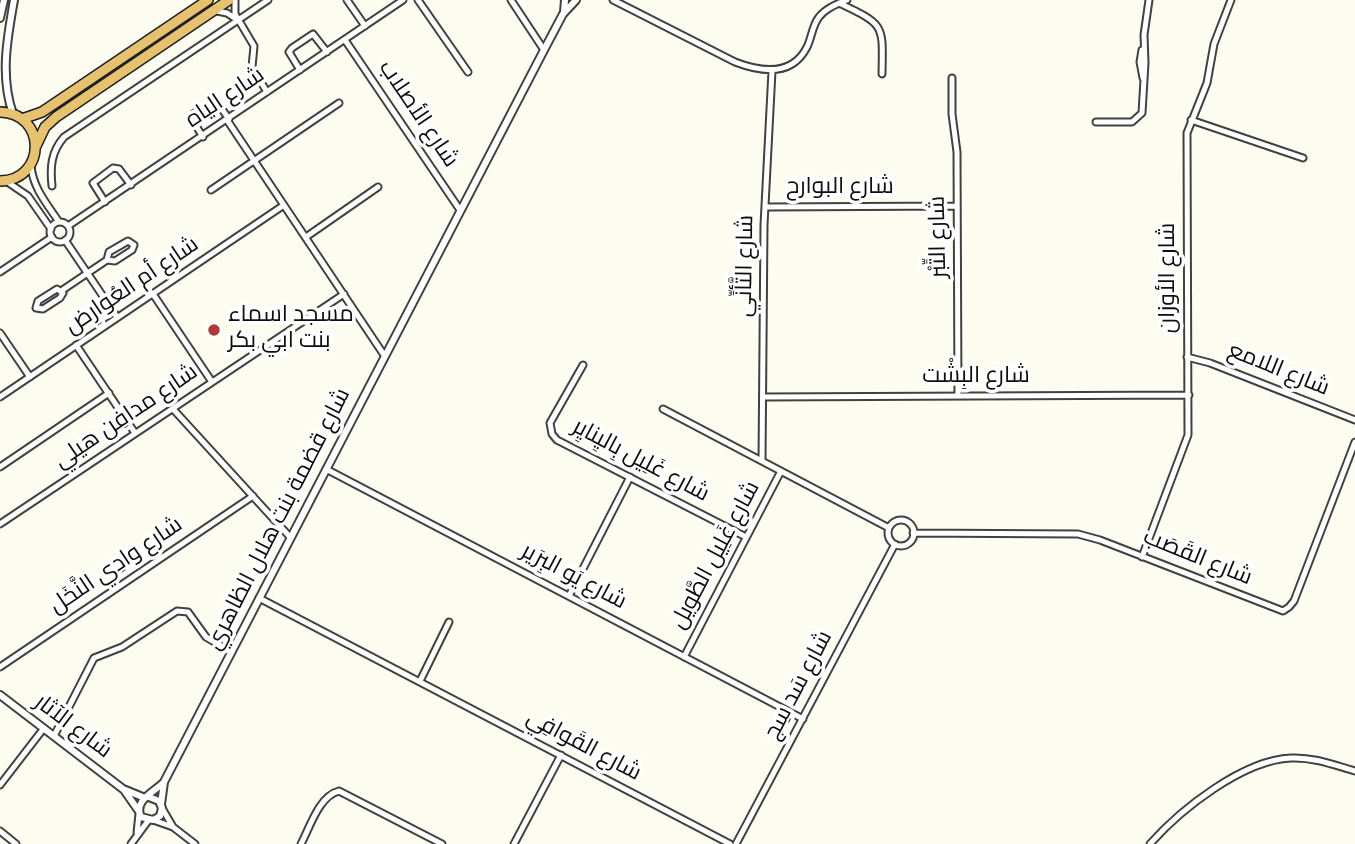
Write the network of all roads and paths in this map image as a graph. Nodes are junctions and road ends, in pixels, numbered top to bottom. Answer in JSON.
{"nodes":[{"id":1,"x":3,"y":0,"type":"edge"},
{"id":2,"x":14,"y":0,"type":"edge"},
{"id":3,"x":208,"y":0,"type":"edge"},
{"id":4,"x":229,"y":0,"type":"edge"},
{"id":5,"x":235,"y":0,"type":"edge"},
{"id":6,"x":268,"y":0,"type":"edge"},
{"id":7,"x":347,"y":0,"type":"edge"},
{"id":8,"x":418,"y":0,"type":"edge"},
{"id":9,"x":512,"y":0,"type":"edge"},
{"id":10,"x":565,"y":0,"type":"edge"},
{"id":11,"x":576,"y":0,"type":"edge"},
{"id":12,"x":613,"y":0,"type":"edge"},
{"id":13,"x":847,"y":0,"type":"edge"},
{"id":14,"x":1149,"y":0,"type":"edge"},
{"id":15,"x":1231,"y":0,"type":"edge"},
{"id":16,"x":401,"y":1,"type":"edge"},
{"id":17,"x":839,"y":3,"type":"junction"},
{"id":18,"x":214,"y":11,"type":"junction"},
{"id":19,"x":564,"y":14,"type":"junction"},
{"id":20,"x":0,"y":18,"type":"edge"},
{"id":21,"x":237,"y":20,"type":"junction"},
{"id":22,"x":365,"y":26,"type":"junction"},
{"id":23,"x":345,"y":40,"type":"junction"},
{"id":24,"x":544,"y":50,"type":"junction"},
{"id":25,"x":327,"y":51,"type":"junction"},
{"id":26,"x":300,"y":70,"type":"junction"},
{"id":27,"x":772,"y":71,"type":"junction"},
{"id":28,"x":468,"y":72,"type":"dead end"},
{"id":29,"x":882,"y":74,"type":"dead end"},
{"id":30,"x":951,"y":78,"type":"dead end"},
{"id":31,"x":267,"y":92,"type":"junction"},
{"id":32,"x":339,"y":103,"type":"dead end"},
{"id":33,"x":0,"y":112,"type":"edge"},
{"id":34,"x":18,"y":116,"type":"junction"},
{"id":35,"x":228,"y":120,"type":"junction"},
{"id":36,"x":1191,"y":120,"type":"junction"},
{"id":37,"x":1096,"y":122,"type":"dead end"},
{"id":38,"x":203,"y":136,"type":"junction"},
{"id":39,"x":36,"y":146,"type":"junction"},
{"id":40,"x":1303,"y":158,"type":"dead end"},
{"id":41,"x":254,"y":160,"type":"junction"},
{"id":42,"x":31,"y":164,"type":"junction"},
{"id":43,"x":3,"y":181,"type":"edge"},
{"id":44,"x":131,"y":185,"type":"junction"},
{"id":45,"x":52,"y":186,"type":"dead end"},
{"id":46,"x":378,"y":187,"type":"dead end"},
{"id":47,"x":211,"y":190,"type":"dead end"},
{"id":48,"x":105,"y":202,"type":"junction"},
{"id":49,"x":284,"y":205,"type":"junction"},
{"id":50,"x":957,"y":206,"type":"junction"},
{"id":51,"x":765,"y":207,"type":"junction"},
{"id":52,"x":460,"y":210,"type":"junction"},
{"id":53,"x":59,"y":222,"type":"junction"},
{"id":54,"x":68,"y":226,"type":"junction"},
{"id":55,"x":51,"y":229,"type":"junction"},
{"id":56,"x":52,"y":237,"type":"junction"},
{"id":57,"x":306,"y":237,"type":"junction"},
{"id":58,"x":65,"y":240,"type":"junction"},
{"id":59,"x":107,"y":260,"type":"junction"},
{"id":60,"x":0,"y":272,"type":"edge"},
{"id":61,"x":87,"y":273,"type":"junction"},
{"id":62,"x":61,"y":291,"type":"junction"},
{"id":63,"x":153,"y":293,"type":"junction"},
{"id":64,"x":344,"y":294,"type":"junction"},
{"id":65,"x":117,"y":317,"type":"junction"},
{"id":66,"x":0,"y":333,"type":"edge"},
{"id":67,"x":76,"y":345,"type":"junction"},
{"id":68,"x":384,"y":355,"type":"junction"},
{"id":69,"x":1187,"y":357,"type":"junction"},
{"id":70,"x":583,"y":365,"type":"dead end"},
{"id":71,"x":30,"y":377,"type":"junction"},
{"id":72,"x":212,"y":382,"type":"junction"},
{"id":73,"x":109,"y":393,"type":"junction"},
{"id":74,"x":1189,"y":395,"type":"junction"},
{"id":75,"x":958,"y":396,"type":"junction"},
{"id":76,"x":0,"y":397,"type":"edge"},
{"id":77,"x":764,"y":397,"type":"junction"},
{"id":78,"x":173,"y":408,"type":"junction"},
{"id":79,"x":663,"y":409,"type":"dead end"},
{"id":80,"x":1355,"y":421,"type":"edge"},
{"id":81,"x":135,"y":433,"type":"junction"},
{"id":82,"x":1355,"y":442,"type":"edge"},
{"id":83,"x":762,"y":461,"type":"junction"},
{"id":84,"x":0,"y":467,"type":"edge"},
{"id":85,"x":326,"y":469,"type":"junction"},
{"id":86,"x":780,"y":471,"type":"junction"},
{"id":87,"x":631,"y":477,"type":"junction"},
{"id":88,"x":253,"y":496,"type":"junction"},
{"id":89,"x":0,"y":524,"type":"edge"},
{"id":90,"x":889,"y":528,"type":"junction"},
{"id":91,"x":913,"y":533,"type":"junction"},
{"id":92,"x":290,"y":537,"type":"junction"},
{"id":93,"x":746,"y":537,"type":"junction"},
{"id":94,"x":895,"y":544,"type":"junction"},
{"id":95,"x":1142,"y":557,"type":"junction"},
{"id":96,"x":569,"y":596,"type":"junction"},
{"id":97,"x":259,"y":598,"type":"junction"},
{"id":98,"x":449,"y":622,"type":"dead end"},
{"id":99,"x":231,"y":652,"type":"junction"},
{"id":100,"x":684,"y":657,"type":"junction"},
{"id":101,"x":0,"y":667,"type":"edge"},
{"id":102,"x":420,"y":681,"type":"junction"},
{"id":103,"x":0,"y":695,"type":"edge"},
{"id":104,"x":803,"y":719,"type":"junction"},
{"id":105,"x":44,"y":728,"type":"junction"},
{"id":106,"x":54,"y":736,"type":"junction"},
{"id":107,"x":561,"y":755,"type":"junction"},
{"id":108,"x":1355,"y":771,"type":"edge"},
{"id":109,"x":164,"y":782,"type":"junction"},
{"id":110,"x":0,"y":785,"type":"edge"},
{"id":111,"x":123,"y":789,"type":"junction"},
{"id":112,"x":147,"y":797,"type":"junction"},
{"id":113,"x":162,"y":806,"type":"junction"},
{"id":114,"x":139,"y":812,"type":"junction"},
{"id":115,"x":150,"y":821,"type":"junction"},
{"id":116,"x":173,"y":827,"type":"junction"},
{"id":117,"x":0,"y":831,"type":"edge"},
{"id":118,"x":137,"y":833,"type":"junction"},
{"id":119,"x":16,"y":844,"type":"edge"},
{"id":120,"x":131,"y":844,"type":"edge"},
{"id":121,"x":195,"y":844,"type":"edge"},
{"id":122,"x":301,"y":844,"type":"edge"},
{"id":123,"x":442,"y":844,"type":"edge"},
{"id":124,"x":514,"y":844,"type":"edge"},
{"id":125,"x":730,"y":844,"type":"edge"},
{"id":126,"x":736,"y":844,"type":"edge"},
{"id":127,"x":1150,"y":844,"type":"edge"}],
"edges":[{"from":1,"to":20,"type":"street"},
{"from":2,"to":34,"type":"street"},
{"from":3,"to":34,"type":"highway"},
{"from":4,"to":18,"type":"highway"},
{"from":5,"to":21,"type":"street"},
{"from":6,"to":21,"type":"street"},
{"from":7,"to":22,"type":"street"},
{"from":8,"to":28,"type":"street"},
{"from":9,"to":24,"type":"street"},
{"from":10,"to":19,"type":"street","name":"شارع قضمة بنت هلال الظاهري"},
{"from":11,"to":19,"type":"street","name":"شارع قضمة بنت هلال الظاهري"},
{"from":12,"to":27,"type":"street"},
{"from":13,"to":17,"type":"street"},
{"from":14,"to":37,"type":"street"},
{"from":15,"to":36,"type":"street","name":"شارع الأوزان"},
{"from":16,"to":22,"type":"street","name":"شارع الياه"},
{"from":17,"to":27,"type":"street"},
{"from":17,"to":29,"type":"street"},
{"from":18,"to":21,"type":"street"},
{"from":18,"to":39,"type":"highway"},
{"from":19,"to":24,"type":"street","name":"شارع قضمة بنت هلال الظاهري"},
{"from":21,"to":31,"type":"street"},
{"from":21,"to":45,"type":"street"},
{"from":22,"to":23,"type":"street","name":"شارع الياه"},
{"from":23,"to":25,"type":"street","name":"شارع الياه"},
{"from":23,"to":52,"type":"street","name":"شارع الأصلاب"},
{"from":24,"to":52,"type":"street","name":"شارع قضمة بنت هلال الظاهري"},
{"from":25,"to":26,"type":"street","name":"شارع الياه"},
{"from":25,"to":26,"type":"street"},
{"from":26,"to":31,"type":"street","name":"شارع الياه"},
{"from":27,"to":51,"type":"street","name":"شارع التَّأنِّي"},
{"from":30,"to":50,"type":"street","name":"شارع التِّبْر"},
{"from":31,"to":35,"type":"street","name":"شارع الياه"},
{"from":32,"to":41,"type":"street"},
{"from":33,"to":34,"type":"highway"},
{"from":34,"to":39,"type":"highway"},
{"from":35,"to":38,"type":"street","name":"شارع الياه"},
{"from":35,"to":38,"type":"street"},
{"from":35,"to":41,"type":"street"},
{"from":36,"to":40,"type":"street"},
{"from":36,"to":69,"type":"street","name":"شارع الأوزان"},
{"from":38,"to":44,"type":"street","name":"شارع الياه"},
{"from":39,"to":42,"type":"highway"},
{"from":41,"to":47,"type":"street"},
{"from":41,"to":49,"type":"street"},
{"from":42,"to":43,"type":"highway"},
{"from":42,"to":53,"type":"street"},
{"from":43,"to":55,"type":"street"},
{"from":44,"to":48,"type":"street","name":"شارع الياه"},
{"from":44,"to":48,"type":"street"},
{"from":46,"to":57,"type":"street"},
{"from":48,"to":54,"type":"street","name":"شارع الياه"},
{"from":49,"to":57,"type":"street"},
{"from":49,"to":63,"type":"street","name":"شارع أم العُوارِض"},
{"from":50,"to":51,"type":"street","name":"شارع البوارح"},
{"from":50,"to":75,"type":"street","name":"شارع التِّبْر"},
{"from":51,"to":77,"type":"street","name":"شارع التَّأنِّي"},
{"from":52,"to":68,"type":"street","name":"شارع قضمة بنت هلال الظاهري"},
{"from":53,"to":54,"type":"street"},
{"from":53,"to":55,"type":"street"},
{"from":54,"to":58,"type":"street"},
{"from":55,"to":56,"type":"street"},
{"from":56,"to":58,"type":"street"},
{"from":56,"to":60,"type":"street"},
{"from":57,"to":64,"type":"street"},
{"from":58,"to":61,"type":"street"},
{"from":59,"to":59,"type":"street"},
{"from":59,"to":61,"type":"street"},
{"from":61,"to":62,"type":"street"},
{"from":61,"to":65,"type":"street"},
{"from":62,"to":62,"type":"street"},
{"from":63,"to":65,"type":"street","name":"شارع أم العُوارِض"},
{"from":63,"to":72,"type":"street"},
{"from":64,"to":68,"type":"street"},
{"from":64,"to":72,"type":"street","name":"شارع مدافِن هيلي"},
{"from":65,"to":67,"type":"street","name":"شارع أم العُوارِض"},
{"from":66,"to":71,"type":"street"},
{"from":67,"to":71,"type":"street","name":"شارع أم العُوارِض"},
{"from":67,"to":73,"type":"street"},
{"from":68,"to":85,"type":"street","name":"شارع قضمة بنت هلال الظاهري"},
{"from":69,"to":74,"type":"street","name":"شارع الأوزان"},
{"from":69,"to":80,"type":"street","name":"شارع اللامع"},
{"from":70,"to":87,"type":"street","name":"شارع غَلِيل بِاليِنايِر"},
{"from":71,"to":76,"type":"street","name":"شارع أم العُوارِض"},
{"from":72,"to":78,"type":"street","name":"شارع مدافِن هيلي"},
{"from":73,"to":81,"type":"street"},
{"from":73,"to":84,"type":"street"},
{"from":74,"to":75,"type":"street","name":"شارع البِشْت"},
{"from":74,"to":95,"type":"street","name":"شارع الأوزان"},
{"from":75,"to":77,"type":"street","name":"شارع البِشْت"},
{"from":77,"to":83,"type":"street","name":"شارع التَّأنِّي"},
{"from":78,"to":81,"type":"street","name":"شارع مدافِن هيلي"},
{"from":78,"to":88,"type":"street"},
{"from":79,"to":83,"type":"street"},
{"from":81,"to":89,"type":"street","name":"شارع مدافِن هيلي"},
{"from":82,"to":95,"type":"street","name":"شارع القَصَب"},
{"from":83,"to":86,"type":"street"},
{"from":85,"to":92,"type":"street","name":"شارع قضمة بنت هلال الظاهري"},
{"from":85,"to":96,"type":"street","name":"شارع يَو البِرَير"},
{"from":86,"to":90,"type":"street"},
{"from":86,"to":93,"type":"street","name":"شارع غَلِيل الطَّويل"},
{"from":87,"to":93,"type":"street","name":"شارع غَلِيل بِاليِنايِر"},
{"from":87,"to":96,"type":"street"},
{"from":88,"to":92,"type":"street"},
{"from":88,"to":101,"type":"street","name":"شارع وادِي النَّخَل"},
{"from":90,"to":91,"type":"street"},
{"from":90,"to":94,"type":"street"},
{"from":91,"to":94,"type":"street"},
{"from":91,"to":95,"type":"street","name":"شارع القَصَب"},
{"from":92,"to":97,"type":"street","name":"شارع قضمة بنت هلال الظاهري"},
{"from":93,"to":100,"type":"street","name":"شارع غَلِيل الطَّويل"},
{"from":94,"to":104,"type":"street","name":"شارع سَد سِج"},
{"from":96,"to":100,"type":"street","name":"شارع يَو البِرَير"},
{"from":97,"to":99,"type":"street","name":"شارع قضمة بنت هلال الظاهري"},
{"from":97,"to":102,"type":"street","name":"شارع القَوافِي"},
{"from":98,"to":102,"type":"street"},
{"from":99,"to":106,"type":"street"},
{"from":99,"to":109,"type":"street","name":"شارع قضمة بنت هلال الظاهري"},
{"from":100,"to":104,"type":"street","name":"شارع يَو البِرَير"},
{"from":102,"to":107,"type":"street","name":"شارع القَوافِي"},
{"from":103,"to":105,"type":"street","name":"شارع الآثار"},
{"from":104,"to":126,"type":"street","name":"شارع سَد سِج"},
{"from":105,"to":106,"type":"street","name":"شارع الآثار"},
{"from":105,"to":110,"type":"street"},
{"from":106,"to":111,"type":"street","name":"شارع الآثار"},
{"from":107,"to":124,"type":"street"},
{"from":107,"to":125,"type":"street","name":"شارع القَوافِي"},
{"from":108,"to":127,"type":"street"},
{"from":109,"to":112,"type":"street","name":"شارع قضمة بنت هلال الظاهري"},
{"from":109,"to":113,"type":"street","name":"شارع قضمة بنت هلال الظاهري"},
{"from":111,"to":112,"type":"street","name":"شارع الآثار"},
{"from":111,"to":114,"type":"street","name":"شارع الآثار"},
{"from":112,"to":113,"type":"street"},
{"from":112,"to":114,"type":"street"},
{"from":113,"to":115,"type":"street"},
{"from":113,"to":116,"type":"street"},
{"from":114,"to":115,"type":"street"},
{"from":114,"to":118,"type":"street"},
{"from":115,"to":116,"type":"street"},
{"from":115,"to":118,"type":"street"},
{"from":116,"to":121,"type":"street"},
{"from":117,"to":119,"type":"street"},
{"from":118,"to":120,"type":"street"},
{"from":122,"to":123,"type":"street"}]}
